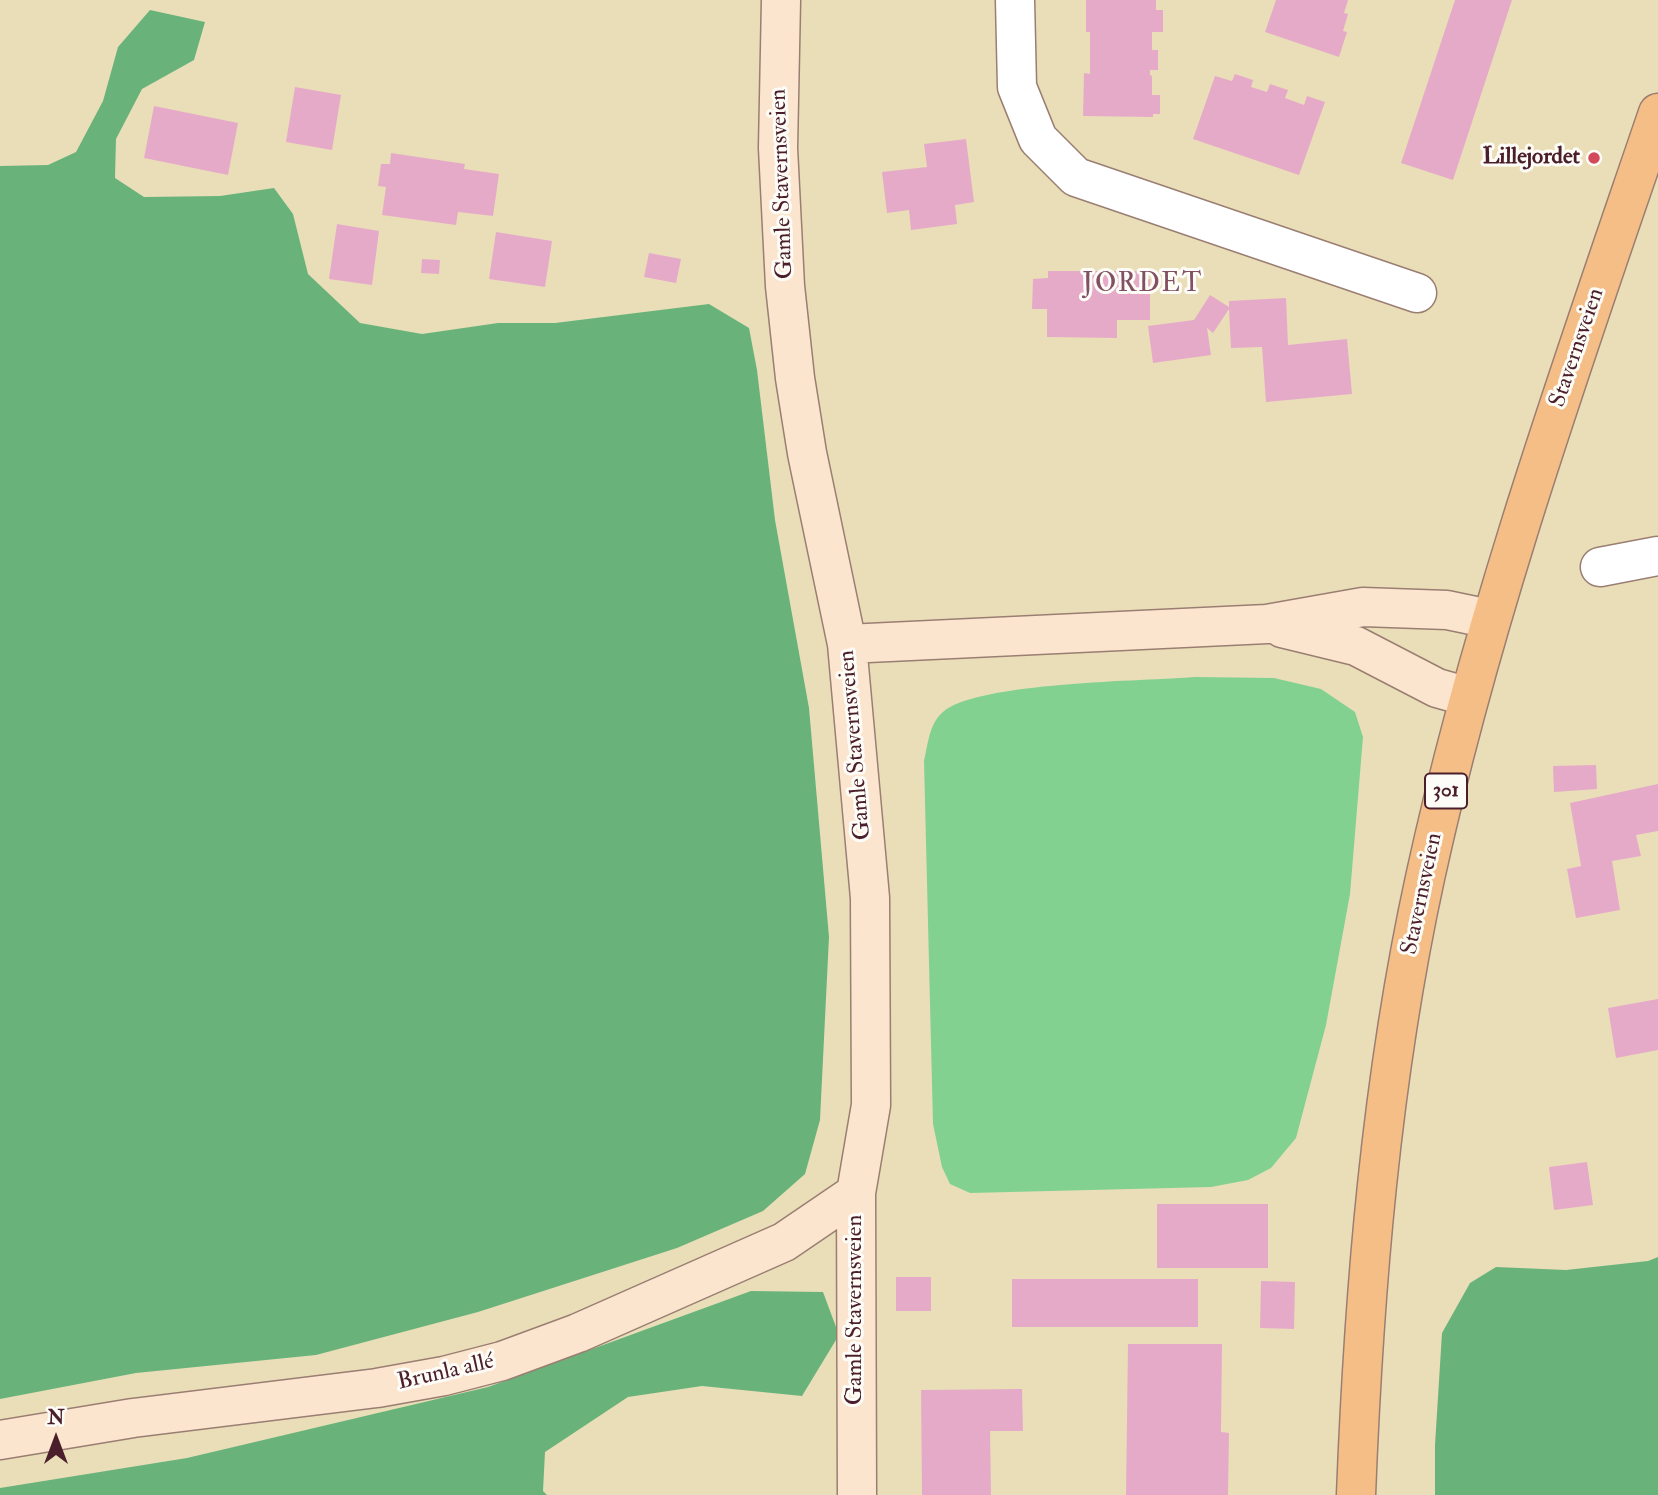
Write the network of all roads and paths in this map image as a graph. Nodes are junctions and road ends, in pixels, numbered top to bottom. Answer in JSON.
{"nodes":[{"id":1,"x":781,"y":0,"type":"edge"},
{"id":2,"x":1015,"y":0,"type":"edge"},
{"id":3,"x":1658,"y":113,"type":"edge"},
{"id":4,"x":1417,"y":293,"type":"dead end"},
{"id":5,"x":1658,"y":556,"type":"edge"},
{"id":6,"x":1600,"y":567,"type":"dead end"},
{"id":7,"x":1490,"y":619,"type":"junction"},
{"id":8,"x":1267,"y":624,"type":"junction"},
{"id":9,"x":846,"y":644,"type":"junction"},
{"id":10,"x":1469,"y":697,"type":"junction"},
{"id":11,"x":856,"y":1193,"type":"junction"},
{"id":12,"x":0,"y":1440,"type":"edge"},
{"id":13,"x":857,"y":1495,"type":"edge"},
{"id":14,"x":1356,"y":1495,"type":"edge"}],
"edges":[{"from":1,"to":9,"type":"main road","name":"Gamle Stavernsveien"},
{"from":2,"to":4,"type":"street"},
{"from":3,"to":7,"type":"main road","name":"Stavernsveien","number":"301"},
{"from":5,"to":6,"type":"street"},
{"from":7,"to":8,"type":"main road"},
{"from":7,"to":10,"type":"main road","name":"Stavernsveien","number":"301"},
{"from":8,"to":9,"type":"main road"},
{"from":8,"to":10,"type":"main road"},
{"from":9,"to":11,"type":"main road","name":"Gamle Stavernsveien"},
{"from":10,"to":14,"type":"main road","name":"Stavernsveien","number":"301"},
{"from":11,"to":12,"type":"main road","name":"Brunla allé"},
{"from":11,"to":13,"type":"main road","name":"Gamle Stavernsveien"}]}
